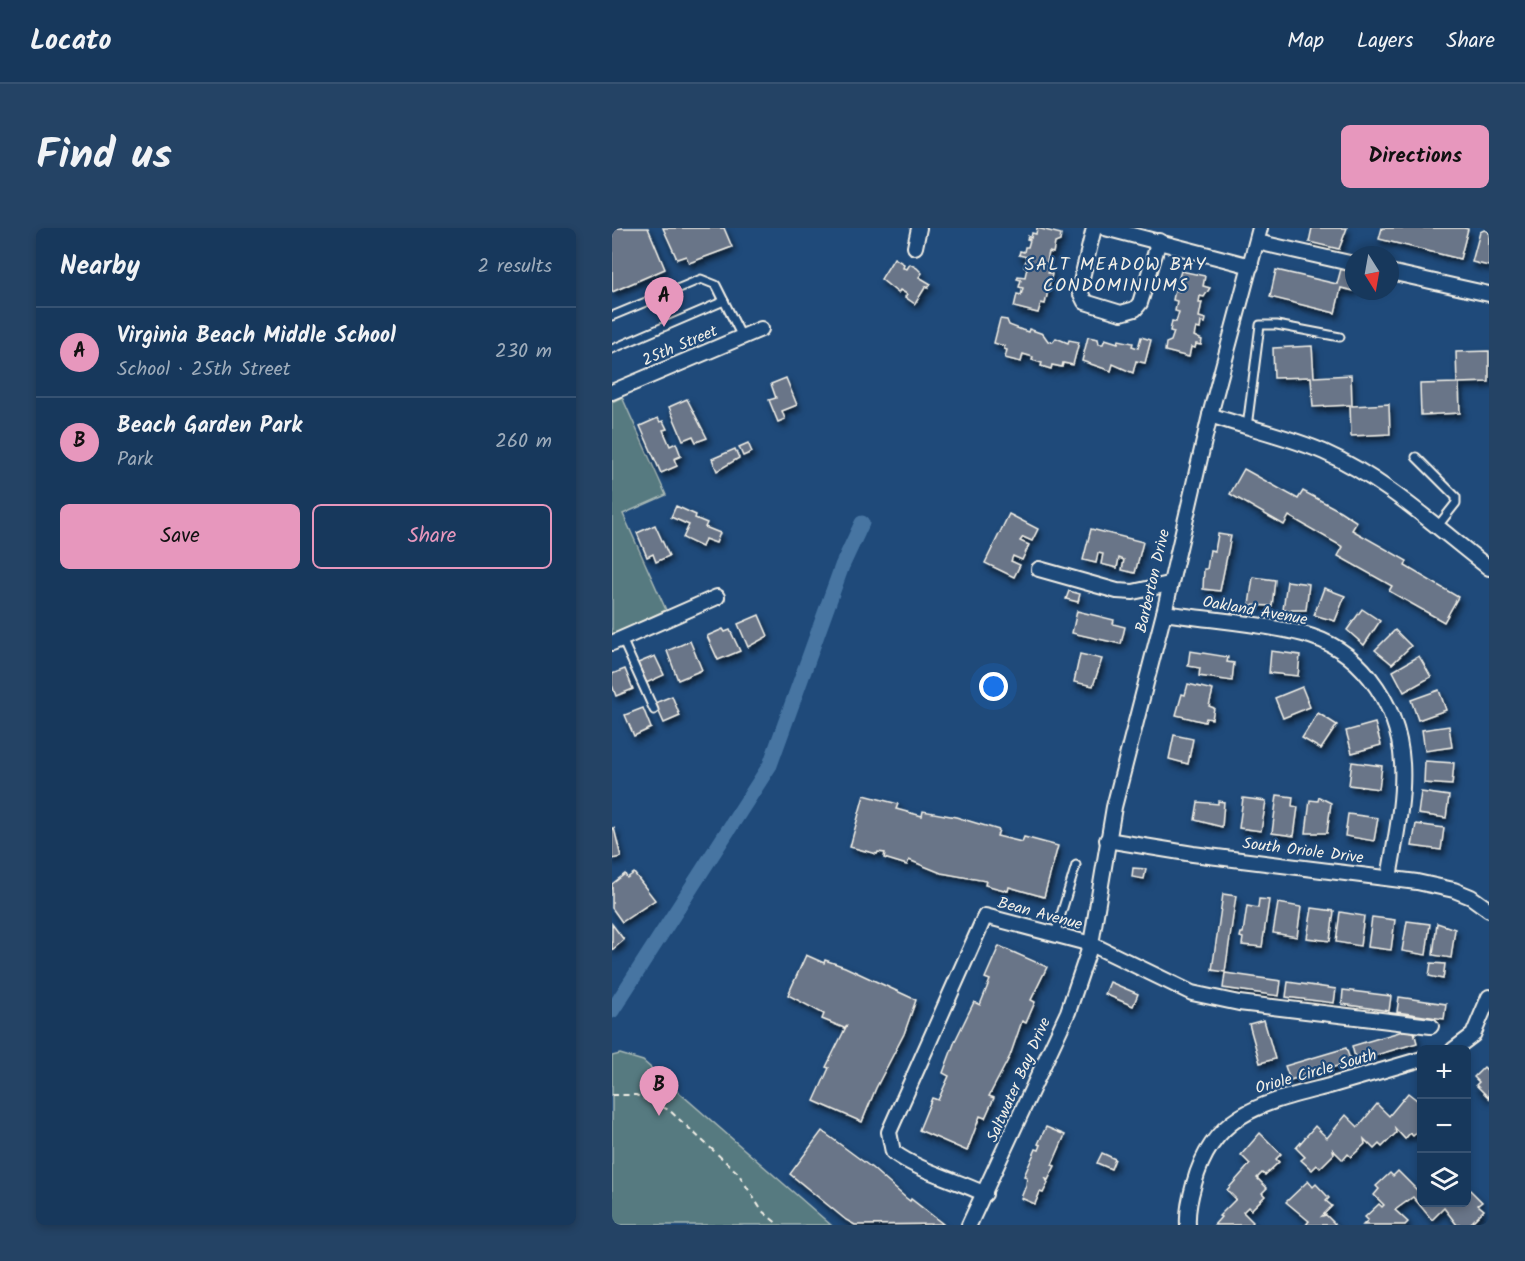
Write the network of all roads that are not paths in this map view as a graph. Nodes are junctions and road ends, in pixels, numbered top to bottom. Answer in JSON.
{"nodes":[{"id":1,"x":919,"y":228,"type":"edge"},
{"id":2,"x":1094,"y":228,"type":"edge"},
{"id":3,"x":1105,"y":228,"type":"edge"},
{"id":4,"x":1258,"y":235,"type":"edge"},
{"id":5,"x":1159,"y":241,"type":"junction"},
{"id":6,"x":915,"y":247,"type":"dead end"},
{"id":7,"x":1345,"y":261,"type":"edge"},
{"id":8,"x":1251,"y":266,"type":"junction"},
{"id":9,"x":1399,"y":274,"type":"edge"},
{"id":10,"x":1489,"y":294,"type":"edge"},
{"id":11,"x":724,"y":301,"type":"junction"},
{"id":12,"x":612,"y":316,"type":"edge"},
{"id":13,"x":760,"y":329,"type":"dead end"},
{"id":14,"x":742,"y":337,"type":"junction"},
{"id":15,"x":1340,"y":337,"type":"dead end"},
{"id":16,"x":612,"y":349,"type":"edge"},
{"id":17,"x":612,"y":392,"type":"edge"},
{"id":18,"x":1210,"y":416,"type":"junction"},
{"id":19,"x":1247,"y":428,"type":"junction"},
{"id":20,"x":1416,"y":458,"type":"dead end"},
{"id":21,"x":1436,"y":527,"type":"junction"},
{"id":22,"x":1489,"y":568,"type":"edge"},
{"id":23,"x":1039,"y":569,"type":"dead end"},
{"id":24,"x":1169,"y":584,"type":"junction"},
{"id":25,"x":717,"y":597,"type":"dead end"},
{"id":26,"x":1164,"y":613,"type":"junction"},
{"id":27,"x":617,"y":641,"type":"edge"},
{"id":28,"x":654,"y":710,"type":"dead end"},
{"id":29,"x":1107,"y":840,"type":"junction"},
{"id":30,"x":1076,"y":865,"type":"dead end"},
{"id":31,"x":1389,"y":878,"type":"junction"},
{"id":32,"x":1489,"y":910,"type":"edge"},
{"id":33,"x":1054,"y":935,"type":"junction"},
{"id":34,"x":1091,"y":944,"type":"junction"},
{"id":35,"x":1489,"y":997,"type":"edge"},
{"id":36,"x":1431,"y":1026,"type":"dead end"},
{"id":37,"x":1460,"y":1045,"type":"edge"},
{"id":38,"x":1417,"y":1060,"type":"edge"},
{"id":39,"x":985,"y":1194,"type":"junction"},
{"id":40,"x":969,"y":1225,"type":"edge"},
{"id":41,"x":1188,"y":1225,"type":"edge"}],
"edges":[{"from":1,"to":6,"type":"street"},
{"from":2,"to":5,"type":"street"},
{"from":3,"to":5,"type":"street"},
{"from":4,"to":7,"type":"street"},
{"from":4,"to":8,"type":"street","name":"Barberton Drive"},
{"from":5,"to":8,"type":"street"},
{"from":8,"to":18,"type":"street","name":"Barberton Drive"},
{"from":9,"to":10,"type":"street"},
{"from":11,"to":12,"type":"lane"},
{"from":11,"to":14,"type":"lane"},
{"from":11,"to":16,"type":"lane"},
{"from":13,"to":14,"type":"street","name":"25th Street"},
{"from":14,"to":17,"type":"street","name":"25th Street"},
{"from":15,"to":19,"type":"lane"},
{"from":18,"to":19,"type":"street"},
{"from":18,"to":24,"type":"street","name":"Barberton Drive"},
{"from":19,"to":21,"type":"street"},
{"from":20,"to":21,"type":"lane"},
{"from":21,"to":22,"type":"street"},
{"from":23,"to":24,"type":"street"},
{"from":24,"to":26,"type":"street","name":"Barberton Drive"},
{"from":25,"to":27,"type":"street"},
{"from":26,"to":29,"type":"street","name":"Barberton Drive"},
{"from":26,"to":31,"type":"street","name":"Oakland Avenue"},
{"from":27,"to":28,"type":"lane"},
{"from":29,"to":31,"type":"street","name":"South Oriole Drive"},
{"from":29,"to":34,"type":"street","name":"Barberton Drive"},
{"from":30,"to":33,"type":"lane"},
{"from":31,"to":32,"type":"street","name":"South Oriole Drive"},
{"from":33,"to":34,"type":"street","name":"Bean Avenue"},
{"from":33,"to":39,"type":"street","name":"Bean Avenue"},
{"from":34,"to":36,"type":"street","name":"Bean Avenue"},
{"from":34,"to":39,"type":"street","name":"Saltwater Bay Drive"},
{"from":35,"to":37,"type":"street"},
{"from":38,"to":41,"type":"street","name":"Oriole Circle South"},
{"from":39,"to":40,"type":"street","name":"Saltwater Bay Drive"}]}
